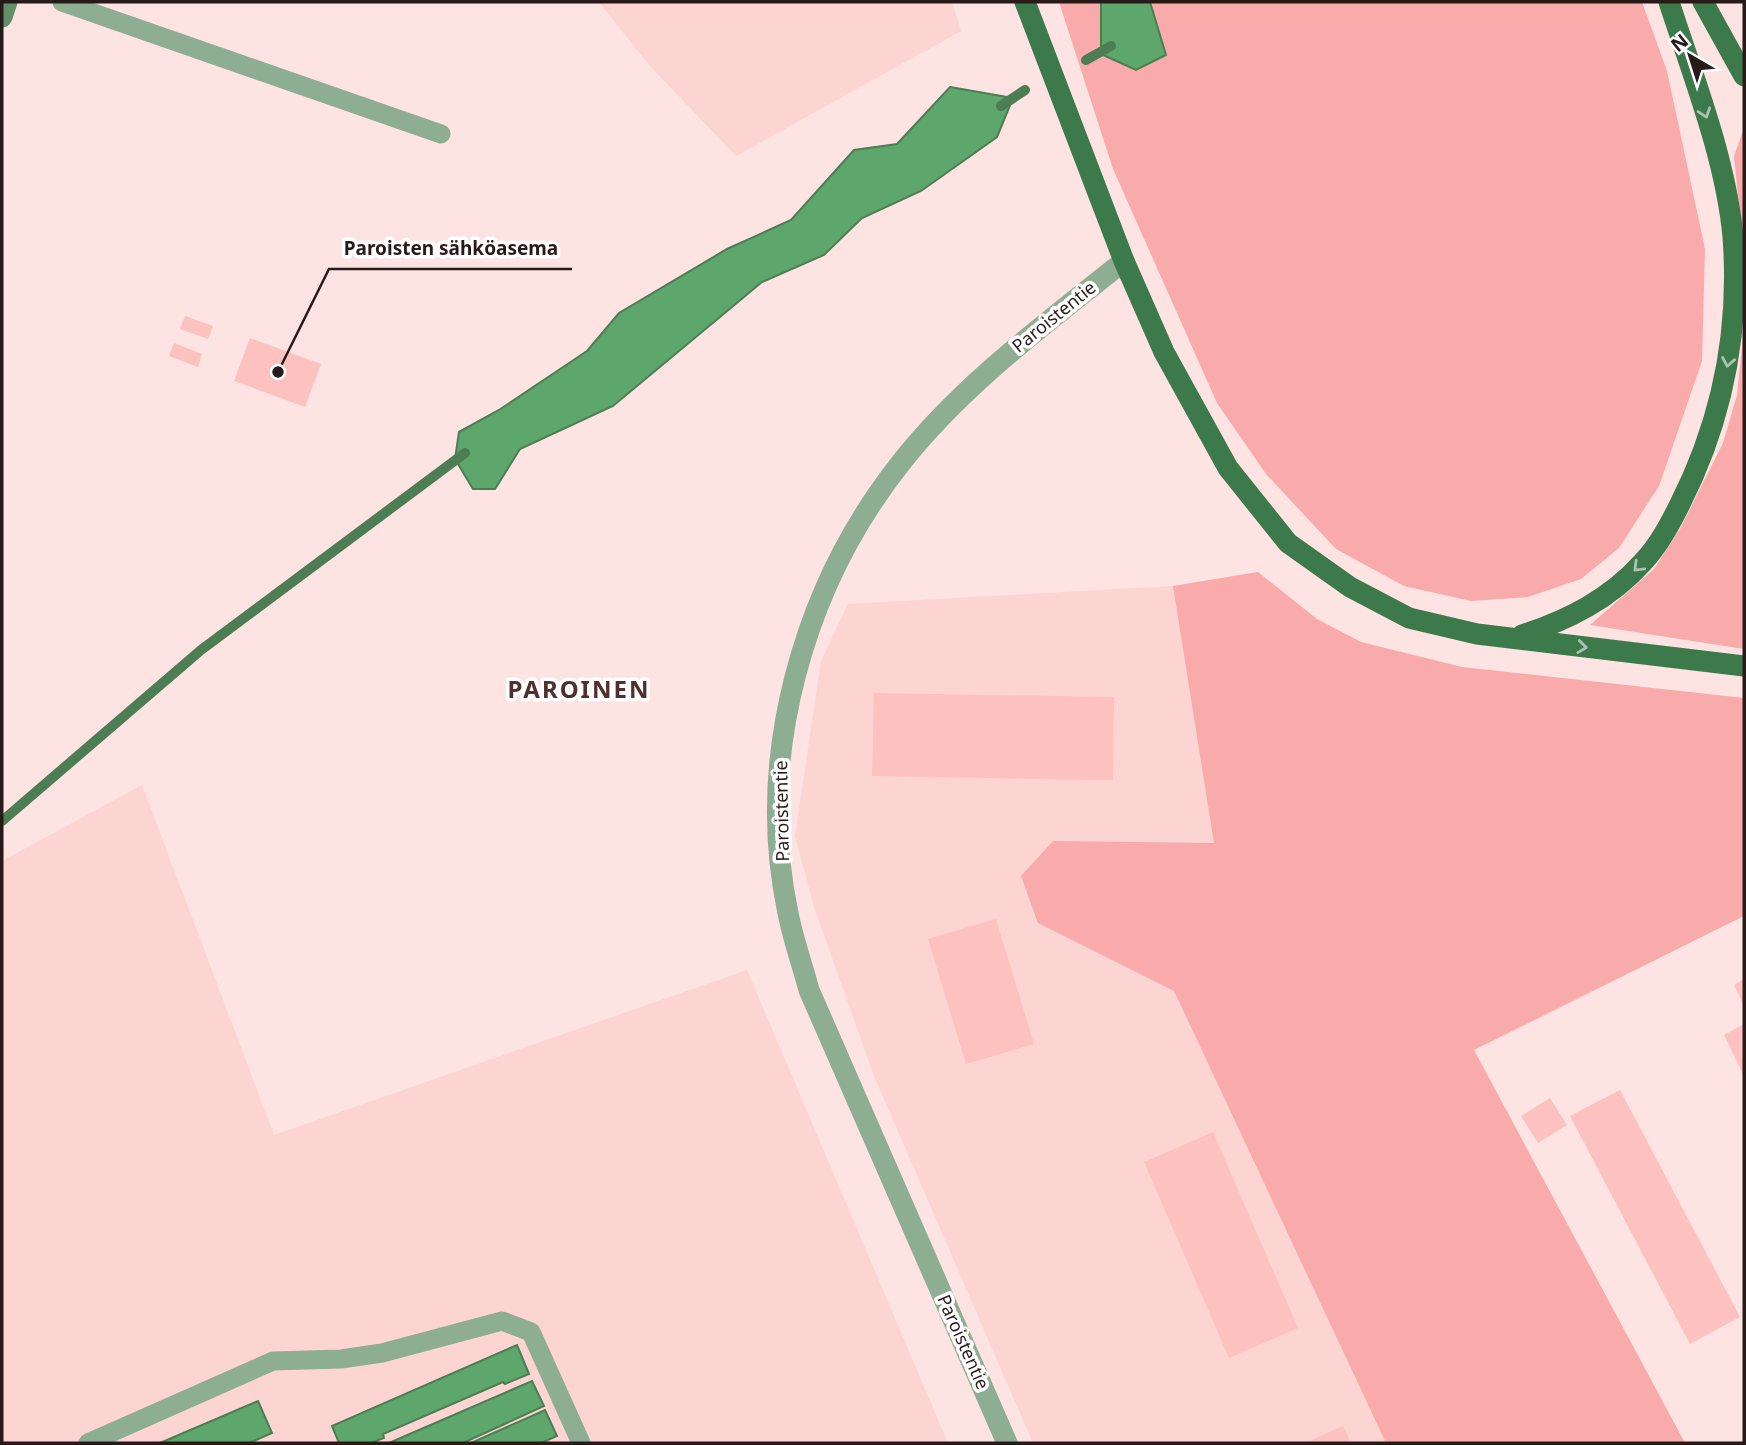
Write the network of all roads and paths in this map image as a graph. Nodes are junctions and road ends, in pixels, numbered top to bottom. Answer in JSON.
{"nodes":[{"id":1,"x":7,"y":2,"type":"edge"},
{"id":2,"x":62,"y":2,"type":"edge"},
{"id":3,"x":1025,"y":2,"type":"edge"},
{"id":4,"x":1668,"y":2,"type":"edge"},
{"id":5,"x":1703,"y":2,"type":"edge"},
{"id":6,"x":2,"y":17,"type":"edge"},
{"id":7,"x":1744,"y":76,"type":"edge"},
{"id":8,"x":442,"y":134,"type":"dead end"},
{"id":9,"x":1124,"y":261,"type":"junction"},
{"id":10,"x":1514,"y":638,"type":"junction"},
{"id":11,"x":1744,"y":666,"type":"edge"},
{"id":12,"x":88,"y":1443,"type":"edge"},
{"id":13,"x":581,"y":1443,"type":"edge"},
{"id":14,"x":1007,"y":1443,"type":"edge"}],
"edges":[{"from":1,"to":6,"type":"main road"},
{"from":2,"to":8,"type":"lane"},
{"from":3,"to":9,"type":"main road"},
{"from":4,"to":10,"type":"main road","one_way":true},
{"from":5,"to":7,"type":"main road"},
{"from":9,"to":10,"type":"main road"},
{"from":9,"to":14,"type":"street","name":"Paroistentie"},
{"from":10,"to":11,"type":"main road","one_way":true},
{"from":12,"to":13,"type":"lane"}]}
